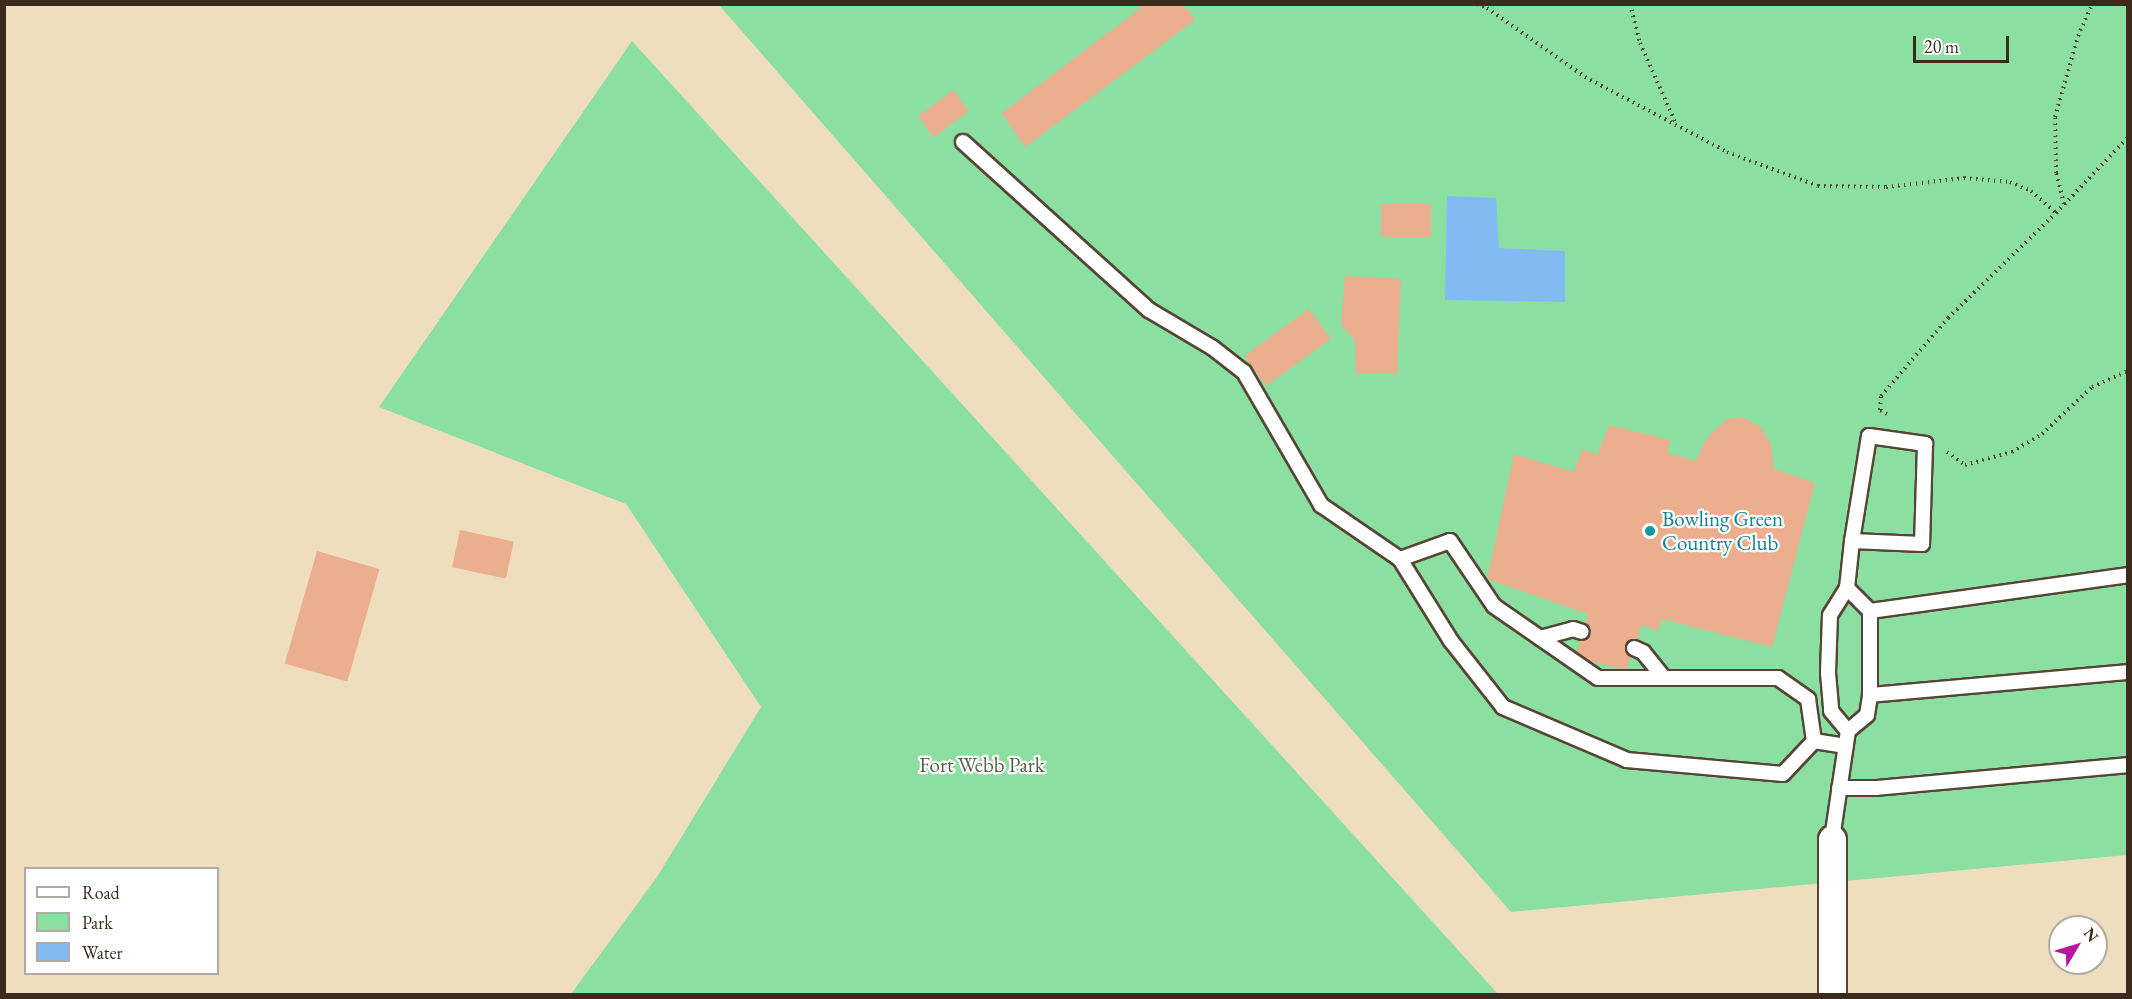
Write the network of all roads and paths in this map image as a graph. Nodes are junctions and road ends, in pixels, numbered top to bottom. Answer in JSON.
{"nodes":[{"id":1,"x":1477,"y":4,"type":"edge"},
{"id":2,"x":1630,"y":4,"type":"edge"},
{"id":3,"x":2092,"y":4,"type":"edge"},
{"id":4,"x":1676,"y":124,"type":"junction"},
{"id":5,"x":2127,"y":137,"type":"edge"},
{"id":6,"x":963,"y":142,"type":"dead end"},
{"id":7,"x":2064,"y":204,"type":"junction"},
{"id":8,"x":2056,"y":213,"type":"junction"},
{"id":9,"x":2127,"y":371,"type":"edge"},
{"id":10,"x":1889,"y":416,"type":"dead end"},
{"id":11,"x":1945,"y":452,"type":"dead end"},
{"id":12,"x":1852,"y":541,"type":"junction"},
{"id":13,"x":1400,"y":559,"type":"junction"},
{"id":14,"x":2127,"y":575,"type":"edge"},
{"id":15,"x":1847,"y":588,"type":"junction"},
{"id":16,"x":1870,"y":611,"type":"junction"},
{"id":17,"x":1582,"y":632,"type":"dead end"},
{"id":18,"x":1540,"y":638,"type":"junction"},
{"id":19,"x":1634,"y":648,"type":"dead end"},
{"id":20,"x":2127,"y":672,"type":"edge"},
{"id":21,"x":1664,"y":678,"type":"junction"},
{"id":22,"x":1870,"y":695,"type":"junction"},
{"id":23,"x":1848,"y":731,"type":"junction"},
{"id":24,"x":1814,"y":741,"type":"junction"},
{"id":25,"x":1846,"y":746,"type":"junction"},
{"id":26,"x":2127,"y":765,"type":"edge"},
{"id":27,"x":1839,"y":788,"type":"junction"},
{"id":28,"x":1832,"y":839,"type":"joint"},
{"id":29,"x":1832,"y":994,"type":"edge"}],
"edges":[{"from":1,"to":4,"type":"path"},
{"from":2,"to":4,"type":"path"},
{"from":3,"to":7,"type":"path"},
{"from":4,"to":8,"type":"path"},
{"from":5,"to":7,"type":"path"},
{"from":6,"to":13,"type":"lane"},
{"from":7,"to":8,"type":"path"},
{"from":8,"to":10,"type":"path"},
{"from":9,"to":11,"type":"path"},
{"from":12,"to":12,"type":"lane"},
{"from":12,"to":15,"type":"lane"},
{"from":13,"to":18,"type":"lane"},
{"from":13,"to":24,"type":"lane"},
{"from":14,"to":16,"type":"lane"},
{"from":15,"to":16,"type":"lane"},
{"from":15,"to":23,"type":"lane"},
{"from":16,"to":22,"type":"lane"},
{"from":17,"to":18,"type":"lane"},
{"from":18,"to":21,"type":"lane"},
{"from":19,"to":21,"type":"lane"},
{"from":20,"to":22,"type":"lane"},
{"from":21,"to":24,"type":"lane"},
{"from":22,"to":23,"type":"lane"},
{"from":23,"to":25,"type":"lane"},
{"from":24,"to":25,"type":"lane"},
{"from":25,"to":27,"type":"lane"},
{"from":26,"to":27,"type":"lane"},
{"from":27,"to":28,"type":"lane"},
{"from":28,"to":29,"type":"street"}]}
